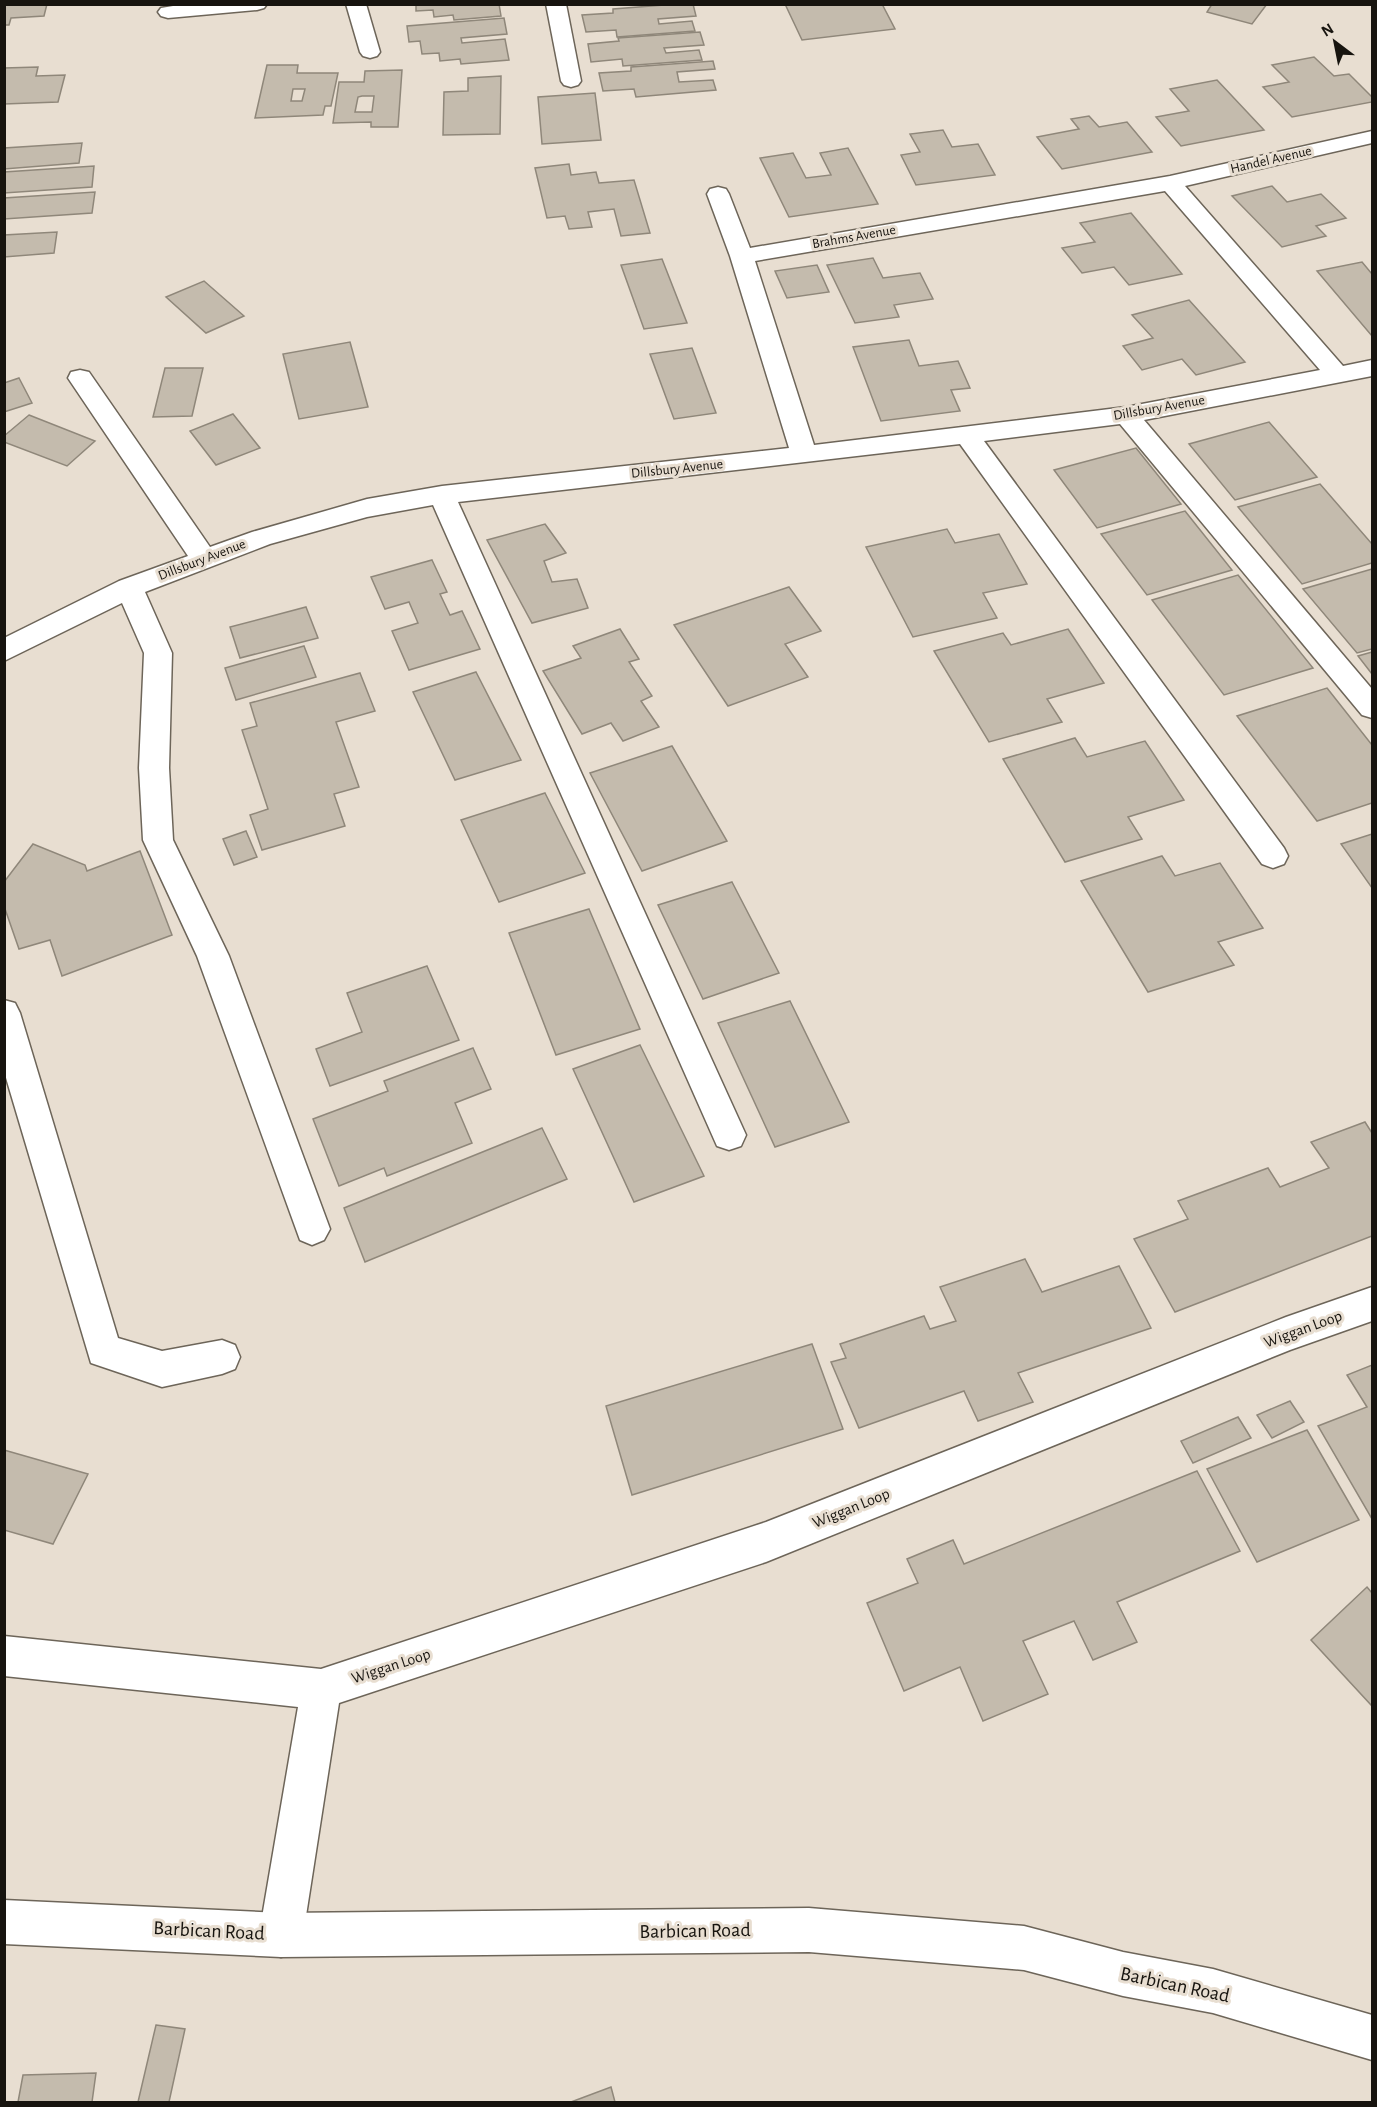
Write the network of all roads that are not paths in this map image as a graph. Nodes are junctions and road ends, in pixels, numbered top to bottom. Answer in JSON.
{"nodes":[{"id":1,"x":256,"y":4,"type":"edge"},
{"id":2,"x":356,"y":4,"type":"edge"},
{"id":3,"x":556,"y":4,"type":"edge"},
{"id":4,"x":168,"y":12,"type":"dead end"},
{"id":5,"x":370,"y":52,"type":"dead end"},
{"id":6,"x":571,"y":81,"type":"dead end"},
{"id":7,"x":1372,"y":137,"type":"edge"},
{"id":8,"x":1170,"y":183,"type":"junction"},
{"id":9,"x":718,"y":194,"type":"dead end"},
{"id":10,"x":742,"y":256,"type":"junction"},
{"id":11,"x":1372,"y":368,"type":"edge"},
{"id":12,"x":1337,"y":374,"type":"junction"},
{"id":13,"x":80,"y":378,"type":"dead end"},
{"id":14,"x":1126,"y":415,"type":"junction"},
{"id":15,"x":966,"y":434,"type":"junction"},
{"id":16,"x":804,"y":454,"type":"junction"},
{"id":17,"x":442,"y":495,"type":"junction"},
{"id":18,"x":204,"y":559,"type":"junction"},
{"id":19,"x":129,"y":588,"type":"junction"},
{"id":20,"x":4,"y":651,"type":"edge"},
{"id":21,"x":1372,"y":708,"type":"edge"},
{"id":22,"x":1273,"y":856,"type":"dead end"},
{"id":23,"x":4,"y":1013,"type":"edge"},
{"id":24,"x":729,"y":1136,"type":"dead end"},
{"id":25,"x":312,"y":1229,"type":"dead end"},
{"id":26,"x":1372,"y":1304,"type":"edge"},
{"id":27,"x":222,"y":1357,"type":"dead end"},
{"id":28,"x":4,"y":1656,"type":"edge"},
{"id":29,"x":321,"y":1689,"type":"junction"},
{"id":30,"x":4,"y":1922,"type":"edge"},
{"id":31,"x":281,"y":1935,"type":"junction"},
{"id":32,"x":1372,"y":2038,"type":"edge"}],
"edges":[{"from":1,"to":4,"type":"street"},
{"from":2,"to":5,"type":"street"},
{"from":3,"to":6,"type":"street"},
{"from":7,"to":8,"type":"street","name":"Handel Avenue"},
{"from":8,"to":10,"type":"street","name":"Brahms Avenue"},
{"from":8,"to":12,"type":"street"},
{"from":9,"to":10,"type":"street"},
{"from":10,"to":16,"type":"street"},
{"from":11,"to":12,"type":"street","name":"Dillsbury Avenue"},
{"from":12,"to":14,"type":"street","name":"Dillsbury Avenue"},
{"from":13,"to":18,"type":"street"},
{"from":14,"to":15,"type":"street","name":"Dillsbury Avenue"},
{"from":14,"to":21,"type":"street"},
{"from":15,"to":16,"type":"street","name":"Dillsbury Avenue"},
{"from":15,"to":22,"type":"street"},
{"from":16,"to":17,"type":"street","name":"Dillsbury Avenue"},
{"from":17,"to":18,"type":"street","name":"Dillsbury Avenue"},
{"from":17,"to":24,"type":"street"},
{"from":18,"to":19,"type":"street","name":"Dillsbury Avenue"},
{"from":19,"to":20,"type":"street","name":"Dillsbury Avenue"},
{"from":19,"to":25,"type":"street"},
{"from":23,"to":27,"type":"street"},
{"from":26,"to":29,"type":"street","name":"Wiggan Loop"},
{"from":28,"to":29,"type":"street","name":"Wiggan Loop"},
{"from":29,"to":31,"type":"street"},
{"from":30,"to":31,"type":"street","name":"Barbican Road"},
{"from":31,"to":32,"type":"street","name":"Barbican Road"}]}
